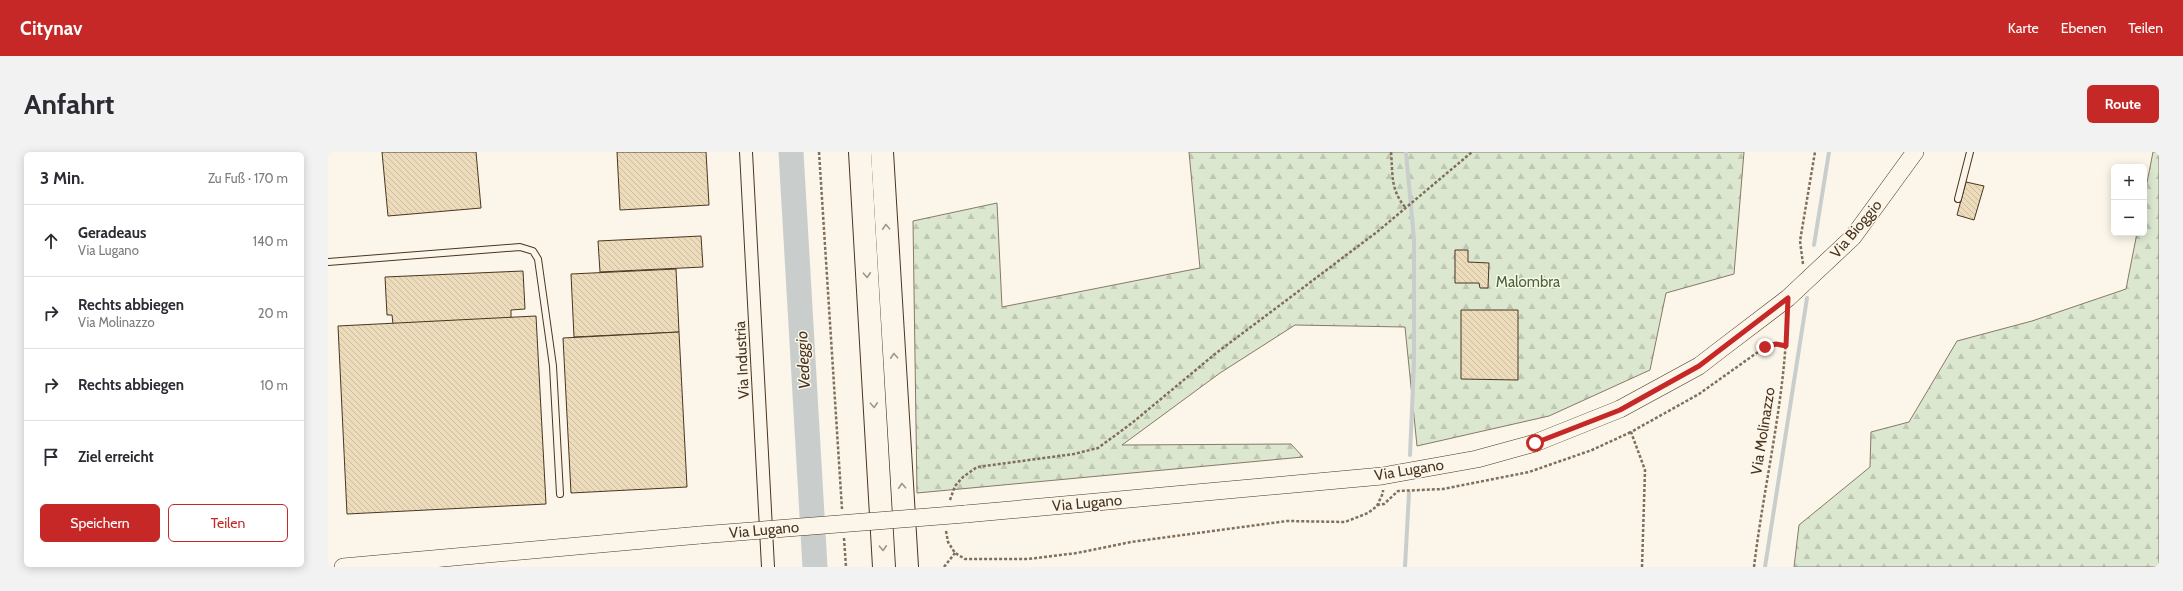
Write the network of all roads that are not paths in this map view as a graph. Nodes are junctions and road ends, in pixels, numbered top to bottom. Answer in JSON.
{"nodes":[{"id":1,"x":746,"y":152,"type":"edge"},
{"id":2,"x":860,"y":152,"type":"edge"},
{"id":3,"x":882,"y":152,"type":"edge"},
{"id":4,"x":1915,"y":152,"type":"edge"},
{"id":5,"x":1970,"y":152,"type":"edge"},
{"id":6,"x":1958,"y":199,"type":"dead end"},
{"id":7,"x":328,"y":262,"type":"edge"},
{"id":8,"x":1788,"y":298,"type":"joint"},
{"id":9,"x":560,"y":494,"type":"dead end"},
{"id":10,"x":343,"y":567,"type":"edge"},
{"id":11,"x":768,"y":567,"type":"edge"},
{"id":12,"x":884,"y":567,"type":"edge"},
{"id":13,"x":907,"y":567,"type":"edge"}],
"edges":[{"from":1,"to":11,"type":"street","name":"Via Industria"},
{"from":2,"to":12,"type":"highway","one_way":true},
{"from":13,"to":3,"type":"highway","one_way":true},
{"from":4,"to":8,"type":"main road","name":"Via Bioggio"},
{"from":5,"to":6,"type":"lane"},
{"from":7,"to":9,"type":"lane"},
{"from":8,"to":10,"type":"main road","name":"Via Lugano","bridge":true}]}
